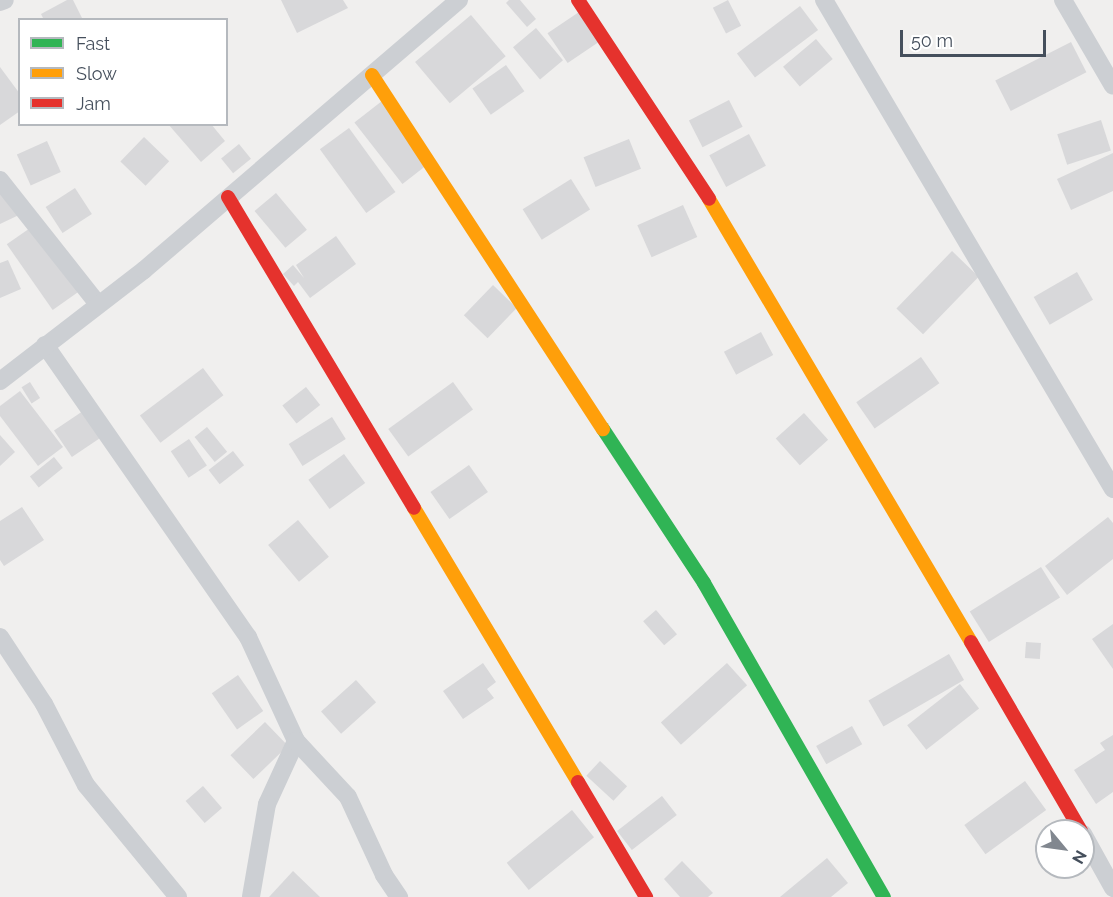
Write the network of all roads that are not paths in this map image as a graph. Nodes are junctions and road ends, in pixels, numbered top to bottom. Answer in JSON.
{"nodes":[{"id":1,"x":5,"y":0,"type":"edge"},
{"id":2,"x":459,"y":0,"type":"edge"},
{"id":3,"x":578,"y":0,"type":"edge"},
{"id":4,"x":824,"y":0,"type":"edge"},
{"id":5,"x":1063,"y":0,"type":"edge"},
{"id":6,"x":0,"y":2,"type":"edge"},
{"id":7,"x":372,"y":75,"type":"junction"},
{"id":8,"x":1113,"y":86,"type":"edge"},
{"id":9,"x":0,"y":180,"type":"edge"},
{"id":10,"x":228,"y":197,"type":"junction"},
{"id":11,"x":98,"y":304,"type":"junction"},
{"id":12,"x":45,"y":345,"type":"junction"},
{"id":13,"x":0,"y":381,"type":"edge"},
{"id":14,"x":1113,"y":489,"type":"edge"},
{"id":15,"x":0,"y":638,"type":"edge"},
{"id":16,"x":296,"y":741,"type":"junction"},
{"id":17,"x":1074,"y":819,"type":"edge"},
{"id":18,"x":1095,"y":855,"type":"edge"},
{"id":19,"x":1113,"y":888,"type":"edge"},
{"id":20,"x":178,"y":897,"type":"edge"},
{"id":21,"x":251,"y":897,"type":"edge"},
{"id":22,"x":399,"y":897,"type":"edge"},
{"id":23,"x":646,"y":897,"type":"edge"},
{"id":24,"x":884,"y":897,"type":"edge"}],
"edges":[{"from":1,"to":6,"type":"street"},
{"from":2,"to":7,"type":"street"},
{"from":3,"to":17,"type":"street"},
{"from":4,"to":14,"type":"street"},
{"from":5,"to":8,"type":"street"},
{"from":7,"to":10,"type":"street"},
{"from":7,"to":24,"type":"street"},
{"from":9,"to":11,"type":"street"},
{"from":10,"to":11,"type":"street"},
{"from":10,"to":23,"type":"street"},
{"from":11,"to":12,"type":"street"},
{"from":12,"to":13,"type":"street"},
{"from":12,"to":16,"type":"street"},
{"from":15,"to":20,"type":"street"},
{"from":16,"to":21,"type":"street"},
{"from":16,"to":22,"type":"street"},
{"from":18,"to":19,"type":"street"}]}
